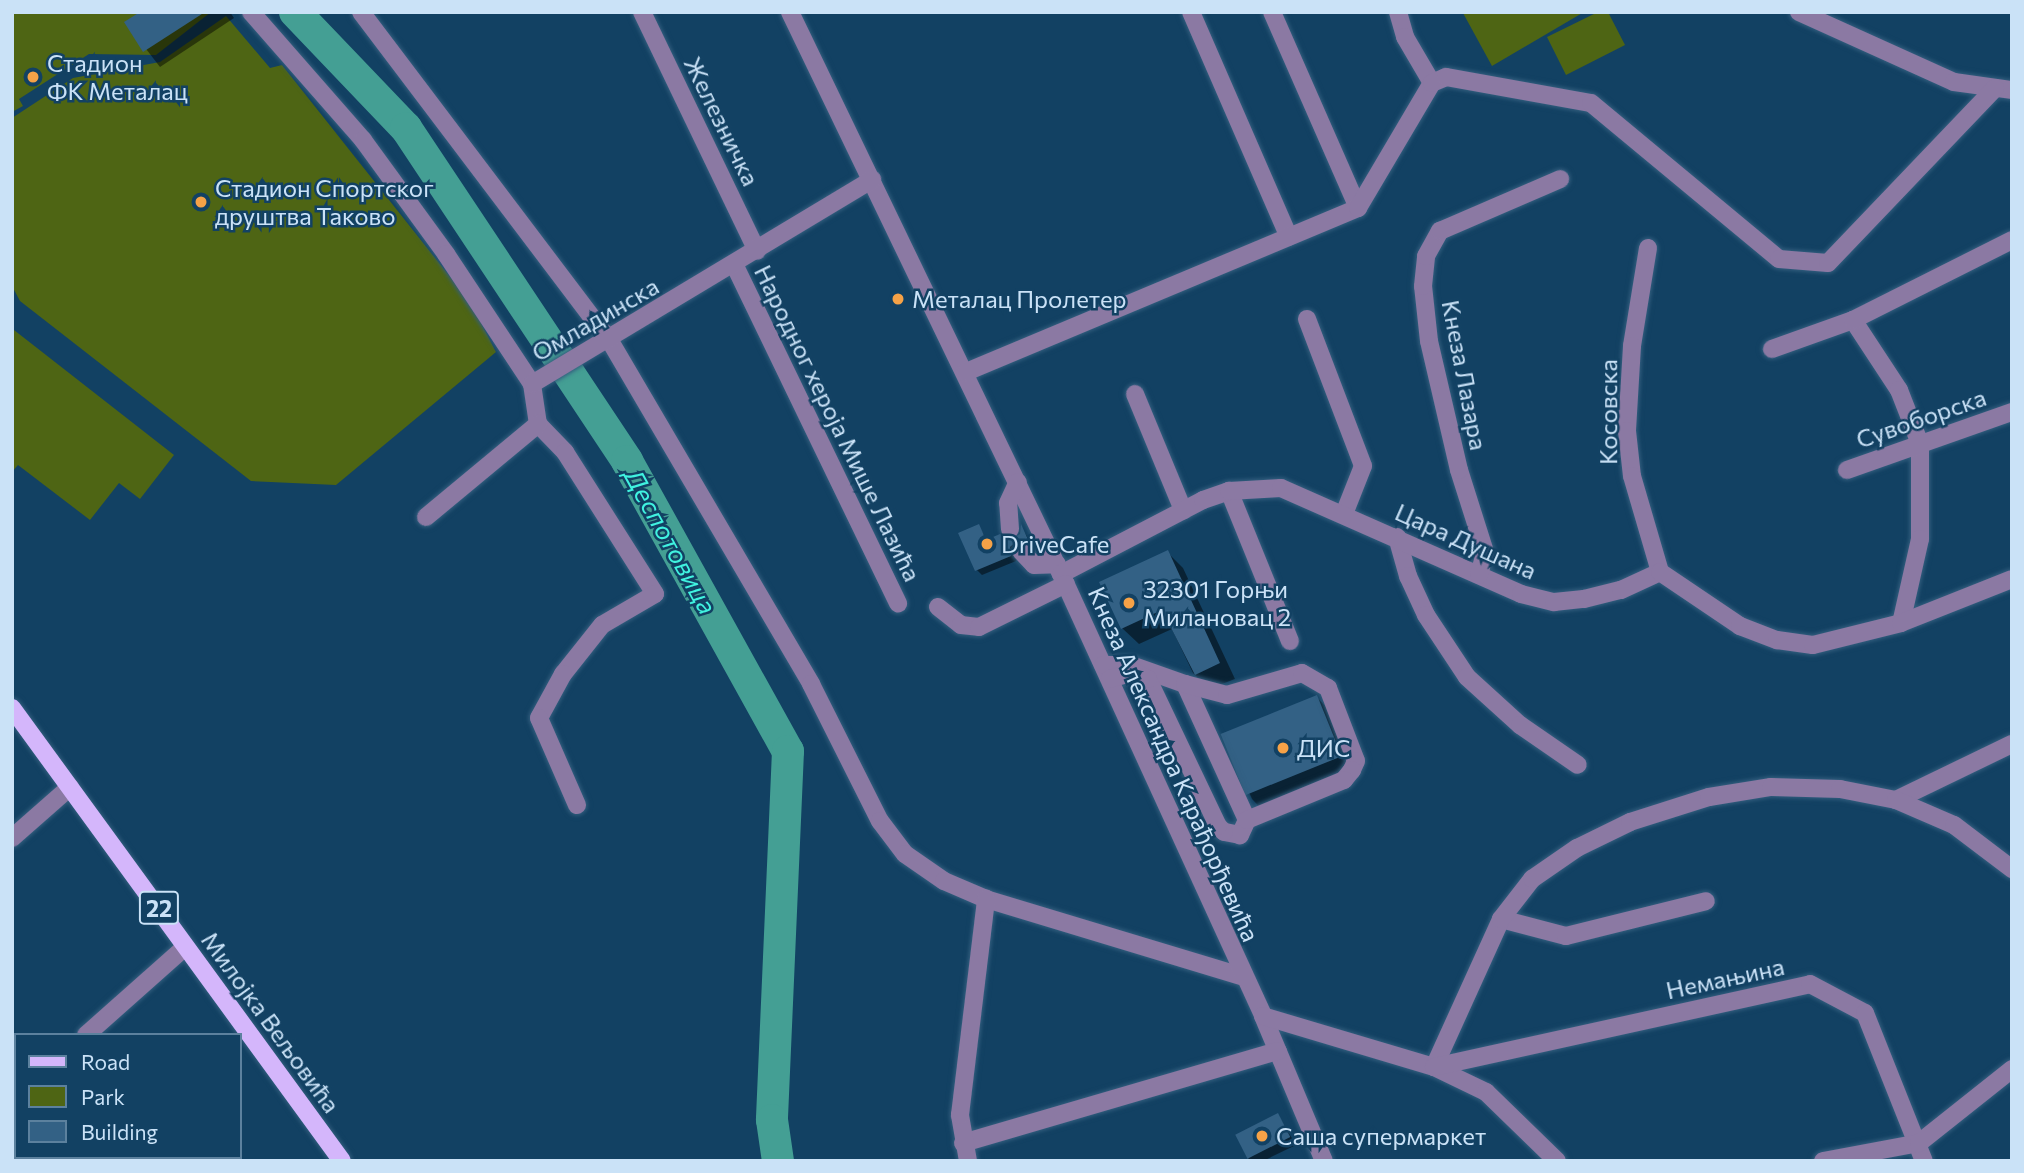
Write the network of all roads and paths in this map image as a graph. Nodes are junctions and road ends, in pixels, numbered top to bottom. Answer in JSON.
{"nodes":[{"id":1,"x":251,"y":12,"type":"edge"},
{"id":2,"x":361,"y":12,"type":"edge"},
{"id":3,"x":642,"y":12,"type":"edge"},
{"id":4,"x":790,"y":12,"type":"edge"},
{"id":5,"x":1191,"y":12,"type":"edge"},
{"id":6,"x":1272,"y":12,"type":"edge"},
{"id":7,"x":1398,"y":12,"type":"edge"},
{"id":8,"x":1799,"y":12,"type":"edge"},
{"id":9,"x":1432,"y":83,"type":"junction"},
{"id":10,"x":2003,"y":89,"type":"edge"},
{"id":11,"x":1560,"y":179,"type":"dead end"},
{"id":12,"x":872,"y":180,"type":"junction"},
{"id":13,"x":1358,"y":208,"type":"junction"},
{"id":14,"x":1289,"y":237,"type":"junction"},
{"id":15,"x":2012,"y":240,"type":"edge"},
{"id":16,"x":1648,"y":248,"type":"dead end"},
{"id":17,"x":757,"y":251,"type":"junction"},
{"id":18,"x":734,"y":264,"type":"junction"},
{"id":19,"x":1307,"y":319,"type":"dead end"},
{"id":20,"x":1853,"y":320,"type":"junction"},
{"id":21,"x":610,"y":341,"type":"junction"},
{"id":22,"x":1772,"y":349,"type":"dead end"},
{"id":23,"x":966,"y":372,"type":"junction"},
{"id":24,"x":538,"y":381,"type":"junction"},
{"id":25,"x":1135,"y":394,"type":"dead end"},
{"id":26,"x":2012,"y":412,"type":"edge"},
{"id":27,"x":538,"y":424,"type":"junction"},
{"id":28,"x":1920,"y":444,"type":"junction"},
{"id":29,"x":1847,"y":470,"type":"dead end"},
{"id":30,"x":1018,"y":482,"type":"junction"},
{"id":31,"x":1229,"y":491,"type":"junction"},
{"id":32,"x":1183,"y":510,"type":"junction"},
{"id":33,"x":1344,"y":514,"type":"junction"},
{"id":34,"x":426,"y":517,"type":"dead end"},
{"id":35,"x":1010,"y":529,"type":"dead end"},
{"id":36,"x":1397,"y":537,"type":"junction"},
{"id":37,"x":1021,"y":551,"type":"dead end"},
{"id":38,"x":1660,"y":572,"type":"junction"},
{"id":39,"x":1061,"y":574,"type":"junction"},
{"id":40,"x":1479,"y":575,"type":"junction"},
{"id":41,"x":2012,"y":579,"type":"edge"},
{"id":42,"x":898,"y":603,"type":"dead end"},
{"id":43,"x":938,"y":607,"type":"dead end"},
{"id":44,"x":1901,"y":623,"type":"junction"},
{"id":45,"x":1290,"y":642,"type":"dead end"},
{"id":46,"x":1106,"y":672,"type":"junction"},
{"id":47,"x":1185,"y":684,"type":"junction"},
{"id":48,"x":12,"y":708,"type":"edge"},
{"id":49,"x":2012,"y":744,"type":"edge"},
{"id":50,"x":1578,"y":765,"type":"dead end"},
{"id":51,"x":70,"y":788,"type":"junction"},
{"id":52,"x":1896,"y":800,"type":"junction"},
{"id":53,"x":577,"y":806,"type":"dead end"},
{"id":54,"x":1247,"y":820,"type":"junction"},
{"id":55,"x":12,"y":838,"type":"edge"},
{"id":56,"x":2012,"y":869,"type":"edge"},
{"id":57,"x":986,"y":899,"type":"junction"},
{"id":58,"x":1706,"y":901,"type":"dead end"},
{"id":59,"x":1501,"y":919,"type":"junction"},
{"id":60,"x":185,"y":947,"type":"junction"},
{"id":61,"x":1244,"y":977,"type":"junction"},
{"id":62,"x":1263,"y":1016,"type":"junction"},
{"id":63,"x":88,"y":1033,"type":"edge"},
{"id":64,"x":1278,"y":1051,"type":"junction"},
{"id":65,"x":1434,"y":1067,"type":"junction"},
{"id":66,"x":2012,"y":1069,"type":"edge"},
{"id":67,"x":965,"y":1152,"type":"edge"},
{"id":68,"x":1922,"y":1152,"type":"edge"},
{"id":69,"x":342,"y":1161,"type":"edge"},
{"id":70,"x":1324,"y":1161,"type":"edge"},
{"id":71,"x":1557,"y":1161,"type":"edge"},
{"id":72,"x":1823,"y":1161,"type":"edge"}],
"edges":[{"from":1,"to":24,"type":"street"},
{"from":2,"to":21,"type":"street"},
{"from":3,"to":17,"type":"street","name":"Железничка"},
{"from":4,"to":12,"type":"street","name":"Кнеза Александра Карађорђевића"},
{"from":5,"to":14,"type":"street"},
{"from":6,"to":13,"type":"street"},
{"from":7,"to":9,"type":"street"},
{"from":8,"to":10,"type":"street"},
{"from":9,"to":10,"type":"street"},
{"from":9,"to":13,"type":"street"},
{"from":11,"to":40,"type":"street","name":"Кнеза Лазара"},
{"from":12,"to":17,"type":"street","name":"Омладинска"},
{"from":12,"to":23,"type":"street","name":"Кнеза Александра Карађорђевића"},
{"from":13,"to":14,"type":"street"},
{"from":14,"to":23,"type":"street"},
{"from":15,"to":20,"type":"street"},
{"from":16,"to":38,"type":"street","name":"Косовска"},
{"from":17,"to":18,"type":"street","name":"Омладинска"},
{"from":18,"to":21,"type":"street","name":"Омладинска"},
{"from":18,"to":42,"type":"street","name":"Народног хероја Мише Лазића"},
{"from":19,"to":33,"type":"street"},
{"from":20,"to":22,"type":"street"},
{"from":20,"to":28,"type":"street"},
{"from":21,"to":24,"type":"street","name":"Омладинска"},
{"from":21,"to":57,"type":"street"},
{"from":23,"to":30,"type":"street","name":"Кнеза Александра Карађорђевића"},
{"from":24,"to":27,"type":"street","name":"Омладинска"},
{"from":25,"to":32,"type":"street"},
{"from":26,"to":28,"type":"street","name":"Сувоборска"},
{"from":27,"to":34,"type":"street"},
{"from":27,"to":53,"type":"street"},
{"from":28,"to":29,"type":"street","name":"Сувоборска"},
{"from":28,"to":44,"type":"street"},
{"from":30,"to":35,"type":"street"},
{"from":30,"to":39,"type":"street","name":"Кнеза Александра Карађорђевића"},
{"from":31,"to":32,"type":"street","name":"Цара Душана"},
{"from":31,"to":33,"type":"street","name":"Цара Душана"},
{"from":31,"to":45,"type":"street"},
{"from":32,"to":39,"type":"street","name":"Цара Душана"},
{"from":33,"to":36,"type":"street","name":"Цара Душана"},
{"from":36,"to":40,"type":"street","name":"Цара Душана"},
{"from":36,"to":50,"type":"street"},
{"from":37,"to":39,"type":"street"},
{"from":38,"to":40,"type":"street","name":"Цара Душана"},
{"from":38,"to":44,"type":"street"},
{"from":39,"to":43,"type":"street","name":"Цара Душана"},
{"from":39,"to":46,"type":"street","name":"Кнеза Александра Карађорђевића"},
{"from":41,"to":44,"type":"street"},
{"from":46,"to":47,"type":"street"},
{"from":46,"to":54,"type":"street"},
{"from":46,"to":61,"type":"street","name":"Кнеза Александра Карађорђевића"},
{"from":47,"to":54,"type":"street"},
{"from":47,"to":54,"type":"street"},
{"from":48,"to":51,"type":"main road","name":"Милојка Вељовића","number":"22"},
{"from":49,"to":52,"type":"street"},
{"from":51,"to":55,"type":"street"},
{"from":51,"to":60,"type":"main road","name":"Милојка Вељовића","number":"22"},
{"from":52,"to":56,"type":"street"},
{"from":52,"to":59,"type":"street"},
{"from":57,"to":61,"type":"street"},
{"from":57,"to":67,"type":"street"},
{"from":58,"to":59,"type":"street"},
{"from":59,"to":65,"type":"street"},
{"from":60,"to":63,"type":"street"},
{"from":60,"to":69,"type":"main road","name":"Милојка Вељовића","number":"22"},
{"from":61,"to":62,"type":"street","name":"Кнеза Александра Карађорђевића"},
{"from":62,"to":64,"type":"street","name":"Кнеза Александра Карађорђевића"},
{"from":62,"to":65,"type":"street"},
{"from":64,"to":67,"type":"street"},
{"from":64,"to":70,"type":"street","name":"Кнеза Александра Карађорђевића"},
{"from":65,"to":68,"type":"street","name":"Немањина"},
{"from":65,"to":71,"type":"street"},
{"from":66,"to":68,"type":"street"},
{"from":68,"to":72,"type":"street"}]}
